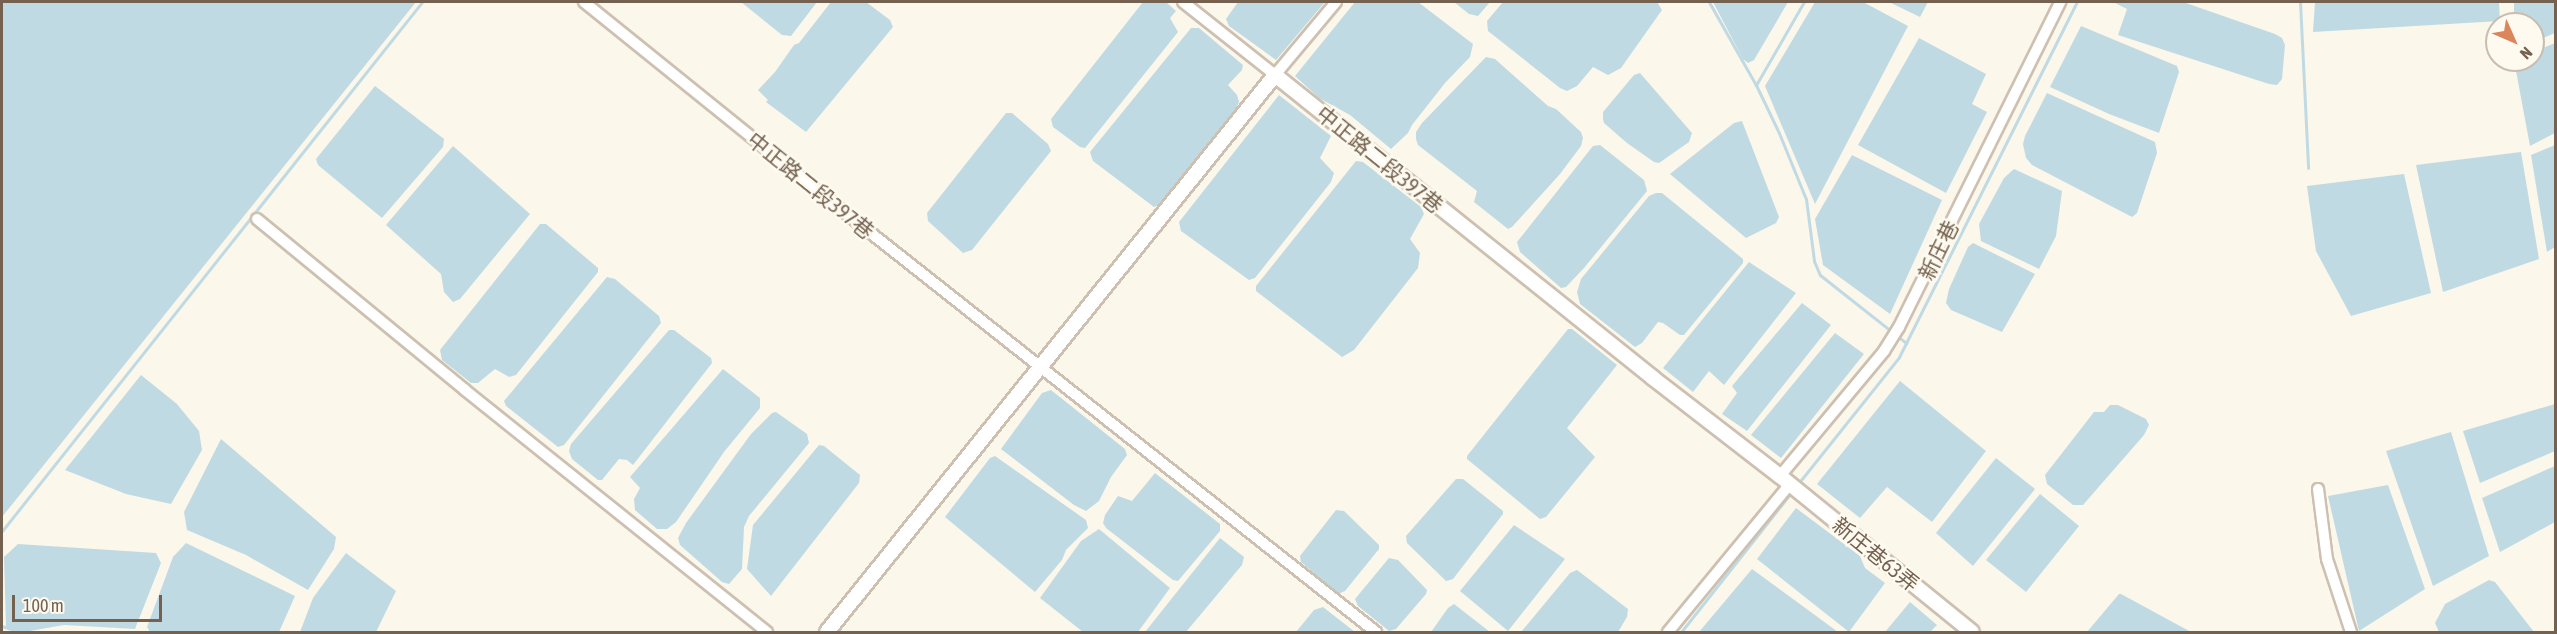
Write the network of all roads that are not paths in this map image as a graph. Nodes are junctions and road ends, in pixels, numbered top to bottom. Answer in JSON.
{"nodes":[{"id":1,"x":584,"y":2,"type":"edge"},
{"id":2,"x":1183,"y":2,"type":"edge"},
{"id":3,"x":1336,"y":2,"type":"edge"},
{"id":4,"x":2060,"y":2,"type":"edge"},
{"id":5,"x":1275,"y":75,"type":"junction"},
{"id":6,"x":257,"y":219,"type":"dead end"},
{"id":7,"x":1040,"y":367,"type":"junction"},
{"id":8,"x":1785,"y":480,"type":"junction"},
{"id":9,"x":2318,"y":489,"type":"dead end"},
{"id":10,"x":767,"y":633,"type":"edge"},
{"id":11,"x":828,"y":633,"type":"edge"},
{"id":12,"x":1376,"y":633,"type":"edge"},
{"id":13,"x":1668,"y":633,"type":"edge"},
{"id":14,"x":1972,"y":633,"type":"edge"},
{"id":15,"x":2351,"y":633,"type":"edge"}],
"edges":[{"from":1,"to":7,"type":"street","name":"中正路二段397巷"},
{"from":2,"to":5,"type":"street"},
{"from":3,"to":5,"type":"street"},
{"from":4,"to":8,"type":"street","name":"新庄巷"},
{"from":5,"to":7,"type":"street"},
{"from":5,"to":8,"type":"street","name":"中正路二段397巷"},
{"from":6,"to":10,"type":"street"},
{"from":7,"to":11,"type":"street"},
{"from":7,"to":12,"type":"street","name":"中正路二段397巷"},
{"from":8,"to":13,"type":"street","name":"新庄巷"},
{"from":8,"to":14,"type":"street","name":"新庄巷63弄"},
{"from":9,"to":15,"type":"street"}]}
